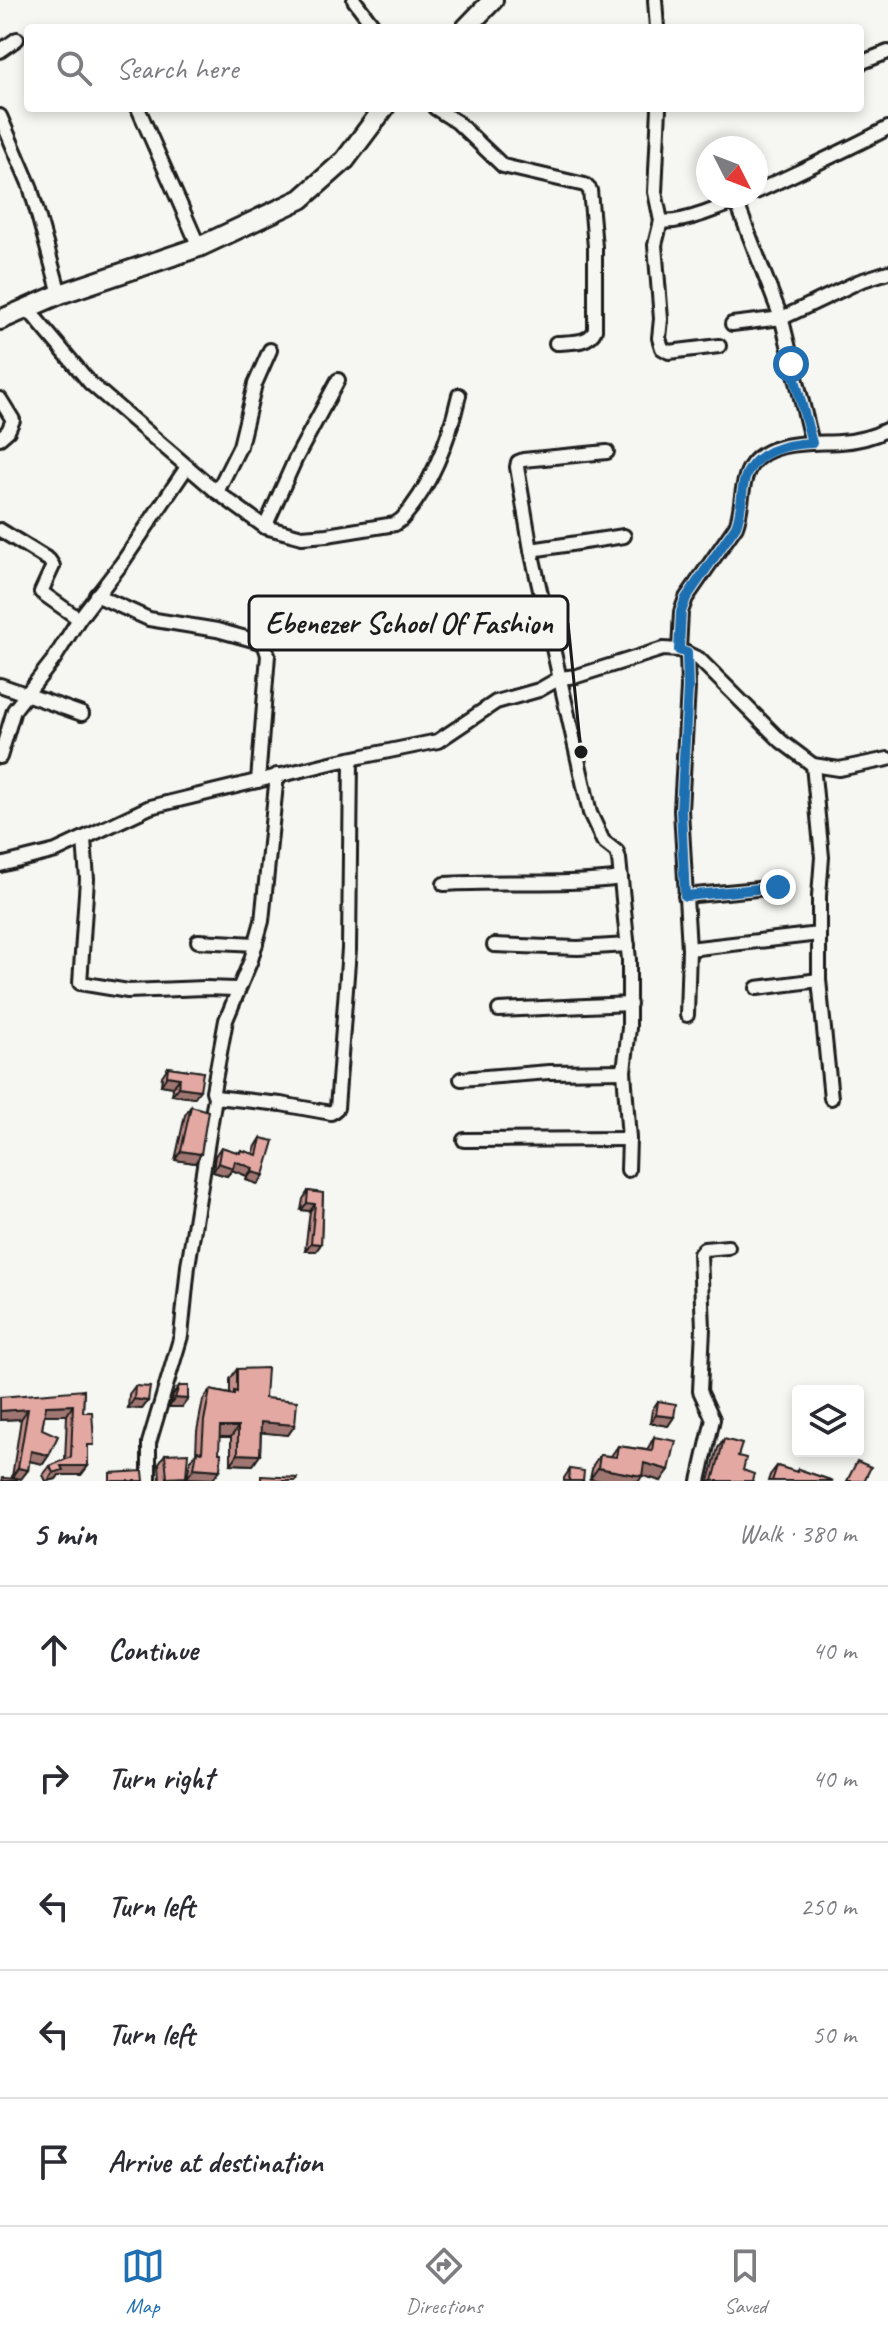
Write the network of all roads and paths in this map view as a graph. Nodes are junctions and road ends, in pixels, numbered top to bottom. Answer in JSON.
{"nodes":[{"id":1,"x":354,"y":0,"type":"edge"},
{"id":2,"x":493,"y":0,"type":"edge"},
{"id":3,"x":655,"y":0,"type":"edge"},
{"id":4,"x":372,"y":24,"type":"edge"},
{"id":5,"x":470,"y":24,"type":"edge"},
{"id":6,"x":657,"y":24,"type":"edge"},
{"id":7,"x":17,"y":39,"type":"dead end"},
{"id":8,"x":0,"y":51,"type":"edge"},
{"id":9,"x":888,"y":52,"type":"edge"},
{"id":10,"x":864,"y":61,"type":"edge"},
{"id":11,"x":140,"y":112,"type":"edge"},
{"id":12,"x":381,"y":112,"type":"edge"},
{"id":13,"x":441,"y":112,"type":"edge"},
{"id":14,"x":659,"y":112,"type":"edge"},
{"id":15,"x":0,"y":116,"type":"edge"},
{"id":16,"x":888,"y":128,"type":"edge"},
{"id":17,"x":768,"y":186,"type":"edge"},
{"id":18,"x":714,"y":208,"type":"edge"},
{"id":19,"x":744,"y":208,"type":"edge"},
{"id":20,"x":661,"y":221,"type":"junction"},
{"id":21,"x":199,"y":247,"type":"junction"},
{"id":22,"x":888,"y":272,"type":"edge"},
{"id":23,"x":60,"y":294,"type":"junction"},
{"id":24,"x":27,"y":308,"type":"junction"},
{"id":25,"x":782,"y":318,"type":"junction"},
{"id":26,"x":0,"y":320,"type":"edge"},
{"id":27,"x":732,"y":324,"type":"dead end"},
{"id":28,"x":556,"y":343,"type":"dead end"},
{"id":29,"x":719,"y":346,"type":"dead end"},
{"id":30,"x":270,"y":350,"type":"dead end"},
{"id":31,"x":338,"y":380,"type":"dead end"},
{"id":32,"x":459,"y":395,"type":"dead end"},
{"id":33,"x":0,"y":399,"type":"edge"},
{"id":34,"x":888,"y":429,"type":"edge"},
{"id":35,"x":0,"y":438,"type":"edge"},
{"id":36,"x":812,"y":443,"type":"junction"},
{"id":37,"x":607,"y":452,"type":"dead end"},
{"id":38,"x":187,"y":467,"type":"junction"},
{"id":39,"x":217,"y":492,"type":"junction"},
{"id":40,"x":265,"y":527,"type":"junction"},
{"id":41,"x":0,"y":530,"type":"edge"},
{"id":42,"x":624,"y":536,"type":"dead end"},
{"id":43,"x":531,"y":550,"type":"junction"},
{"id":44,"x":96,"y":595,"type":"junction"},
{"id":45,"x":79,"y":619,"type":"junction"},
{"id":46,"x":683,"y":651,"type":"junction"},
{"id":47,"x":560,"y":678,"type":"junction"},
{"id":48,"x":0,"y":685,"type":"edge"},
{"id":49,"x":28,"y":694,"type":"junction"},
{"id":50,"x":82,"y":714,"type":"dead end"},
{"id":51,"x":0,"y":757,"type":"edge"},
{"id":52,"x":351,"y":759,"type":"junction"},
{"id":53,"x":888,"y":759,"type":"edge"},
{"id":54,"x":813,"y":765,"type":"junction"},
{"id":55,"x":277,"y":775,"type":"junction"},
{"id":56,"x":258,"y":781,"type":"junction"},
{"id":57,"x":84,"y":839,"type":"junction"},
{"id":58,"x":0,"y":865,"type":"edge"},
{"id":59,"x":621,"y":878,"type":"junction"},
{"id":60,"x":444,"y":884,"type":"dead end"},
{"id":61,"x":778,"y":887,"type":"dead end"},
{"id":62,"x":685,"y":896,"type":"junction"},
{"id":63,"x":819,"y":934,"type":"junction"},
{"id":64,"x":198,"y":941,"type":"dead end"},
{"id":65,"x":256,"y":944,"type":"junction"},
{"id":66,"x":494,"y":945,"type":"dead end"},
{"id":67,"x":628,"y":945,"type":"junction"},
{"id":68,"x":689,"y":949,"type":"junction"},
{"id":69,"x":819,"y":980,"type":"junction"},
{"id":70,"x":757,"y":988,"type":"dead end"},
{"id":71,"x":236,"y":989,"type":"junction"},
{"id":72,"x":630,"y":1004,"type":"junction"},
{"id":73,"x":499,"y":1010,"type":"dead end"},
{"id":74,"x":687,"y":1015,"type":"dead end"},
{"id":75,"x":624,"y":1071,"type":"junction"},
{"id":76,"x":461,"y":1079,"type":"dead end"},
{"id":77,"x":215,"y":1097,"type":"junction"},
{"id":78,"x":831,"y":1098,"type":"dead end"},
{"id":79,"x":629,"y":1139,"type":"junction"},
{"id":80,"x":464,"y":1140,"type":"dead end"},
{"id":81,"x":628,"y":1170,"type":"dead end"},
{"id":82,"x":728,"y":1247,"type":"dead end"},
{"id":83,"x":149,"y":1481,"type":"edge"},
{"id":84,"x":699,"y":1481,"type":"edge"}],
"edges":[{"from":1,"to":4,"type":"street"},
{"from":2,"to":5,"type":"street"},
{"from":3,"to":6,"type":"street"},
{"from":7,"to":8,"type":"street"},
{"from":9,"to":10,"type":"street"},
{"from":11,"to":21,"type":"street"},
{"from":12,"to":21,"type":"street"},
{"from":13,"to":28,"type":"street"},
{"from":14,"to":20,"type":"street"},
{"from":15,"to":23,"type":"street"},
{"from":16,"to":17,"type":"street"},
{"from":18,"to":20,"type":"street"},
{"from":19,"to":25,"type":"street"},
{"from":20,"to":29,"type":"street"},
{"from":21,"to":23,"type":"street"},
{"from":22,"to":25,"type":"street"},
{"from":23,"to":24,"type":"street"},
{"from":24,"to":26,"type":"street"},
{"from":24,"to":38,"type":"street"},
{"from":25,"to":27,"type":"street"},
{"from":25,"to":36,"type":"street"},
{"from":30,"to":39,"type":"street"},
{"from":31,"to":40,"type":"street"},
{"from":32,"to":40,"type":"street"},
{"from":33,"to":35,"type":"street"},
{"from":34,"to":36,"type":"street"},
{"from":36,"to":46,"type":"street"},
{"from":37,"to":43,"type":"street"},
{"from":38,"to":39,"type":"street"},
{"from":38,"to":44,"type":"street"},
{"from":39,"to":40,"type":"street"},
{"from":41,"to":45,"type":"street"},
{"from":42,"to":43,"type":"street"},
{"from":43,"to":47,"type":"street"},
{"from":44,"to":45,"type":"street"},
{"from":44,"to":56,"type":"street"},
{"from":45,"to":49,"type":"street"},
{"from":46,"to":47,"type":"street"},
{"from":46,"to":54,"type":"street"},
{"from":46,"to":62,"type":"street"},
{"from":47,"to":52,"type":"street"},
{"from":47,"to":59,"type":"street"},
{"from":48,"to":49,"type":"street"},
{"from":49,"to":50,"type":"street"},
{"from":49,"to":51,"type":"street"},
{"from":52,"to":55,"type":"street"},
{"from":52,"to":77,"type":"street"},
{"from":53,"to":54,"type":"street"},
{"from":54,"to":63,"type":"street"},
{"from":55,"to":56,"type":"street"},
{"from":55,"to":65,"type":"street"},
{"from":56,"to":57,"type":"street"},
{"from":57,"to":58,"type":"street"},
{"from":57,"to":71,"type":"street"},
{"from":59,"to":60,"type":"street"},
{"from":59,"to":67,"type":"street"},
{"from":61,"to":62,"type":"street"},
{"from":62,"to":68,"type":"street"},
{"from":63,"to":68,"type":"street"},
{"from":63,"to":69,"type":"street"},
{"from":64,"to":65,"type":"street"},
{"from":65,"to":71,"type":"street"},
{"from":66,"to":67,"type":"street"},
{"from":67,"to":72,"type":"street"},
{"from":68,"to":74,"type":"street"},
{"from":69,"to":70,"type":"street"},
{"from":69,"to":78,"type":"street"},
{"from":71,"to":77,"type":"street"},
{"from":72,"to":73,"type":"street"},
{"from":72,"to":75,"type":"street"},
{"from":75,"to":76,"type":"street"},
{"from":75,"to":79,"type":"street"},
{"from":77,"to":83,"type":"street"},
{"from":79,"to":80,"type":"street"},
{"from":79,"to":81,"type":"street"},
{"from":82,"to":84,"type":"street"}]}
